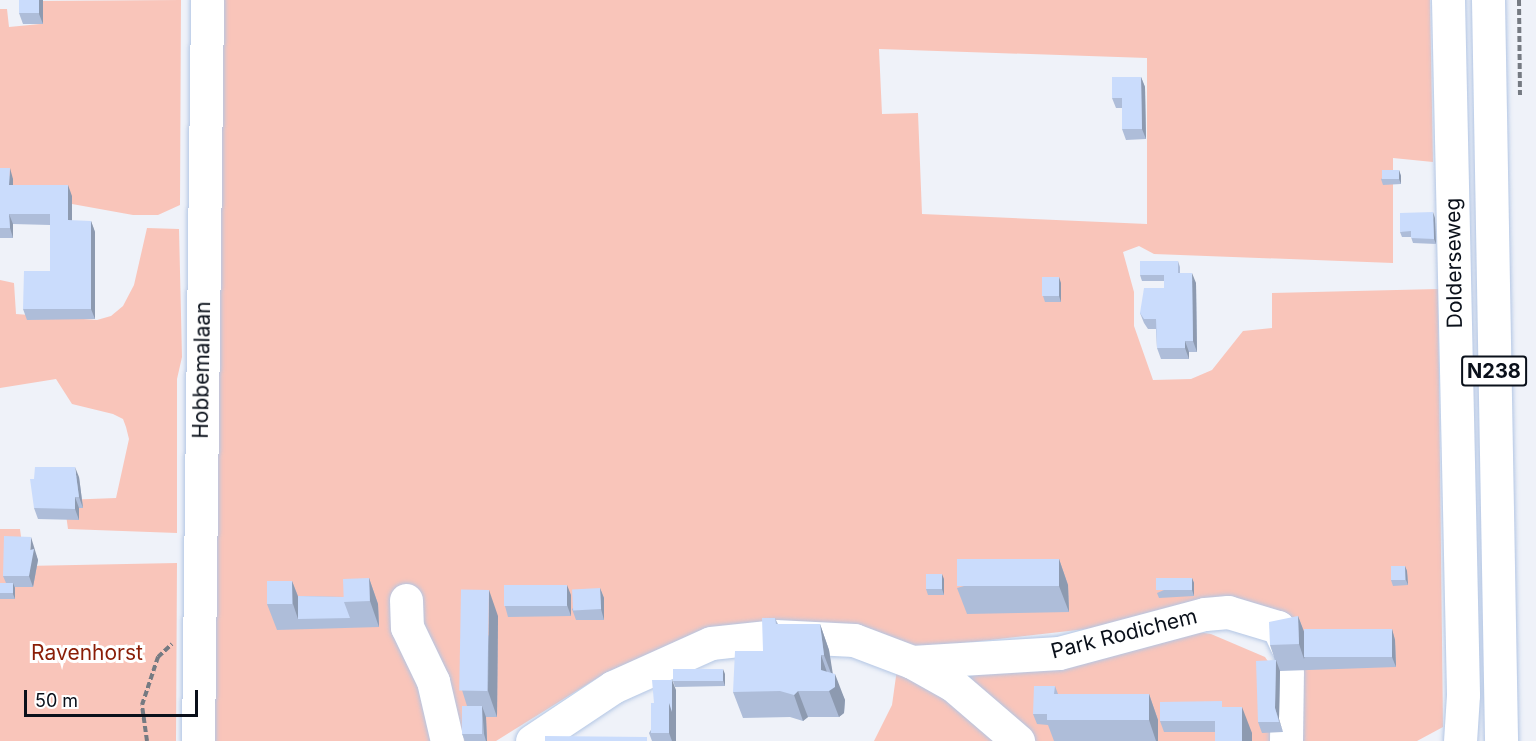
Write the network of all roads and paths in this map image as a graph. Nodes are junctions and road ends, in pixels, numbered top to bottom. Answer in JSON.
{"nodes":[{"id":1,"x":207,"y":0,"type":"edge"},
{"id":2,"x":1448,"y":0,"type":"edge"},
{"id":3,"x":1488,"y":0,"type":"edge"},
{"id":4,"x":406,"y":600,"type":"dead end"},
{"id":5,"x":199,"y":619,"type":"junction"},
{"id":6,"x":912,"y":662,"type":"junction"},
{"id":7,"x":147,"y":741,"type":"edge"},
{"id":8,"x":198,"y":741,"type":"edge"},
{"id":9,"x":447,"y":741,"type":"edge"},
{"id":10,"x":532,"y":741,"type":"edge"},
{"id":11,"x":1018,"y":741,"type":"edge"},
{"id":12,"x":1286,"y":741,"type":"edge"},
{"id":13,"x":1460,"y":741,"type":"edge"},
{"id":14,"x":1501,"y":741,"type":"edge"}],
"edges":[{"from":1,"to":5,"type":"street","name":"Hobbemalaan"},
{"from":2,"to":13,"type":"street","name":"Dolderseweg"},
{"from":3,"to":14,"type":"street","name":"Dolderseweg","number":"N238"},
{"from":4,"to":9,"type":"street"},
{"from":5,"to":7,"type":"path"},
{"from":5,"to":8,"type":"street","name":"Hobbemalaan"},
{"from":6,"to":10,"type":"street","name":"Park Rodichem"},
{"from":6,"to":11,"type":"street","name":"Park Rodichem"},
{"from":6,"to":12,"type":"street","name":"Park Rodichem"}]}
